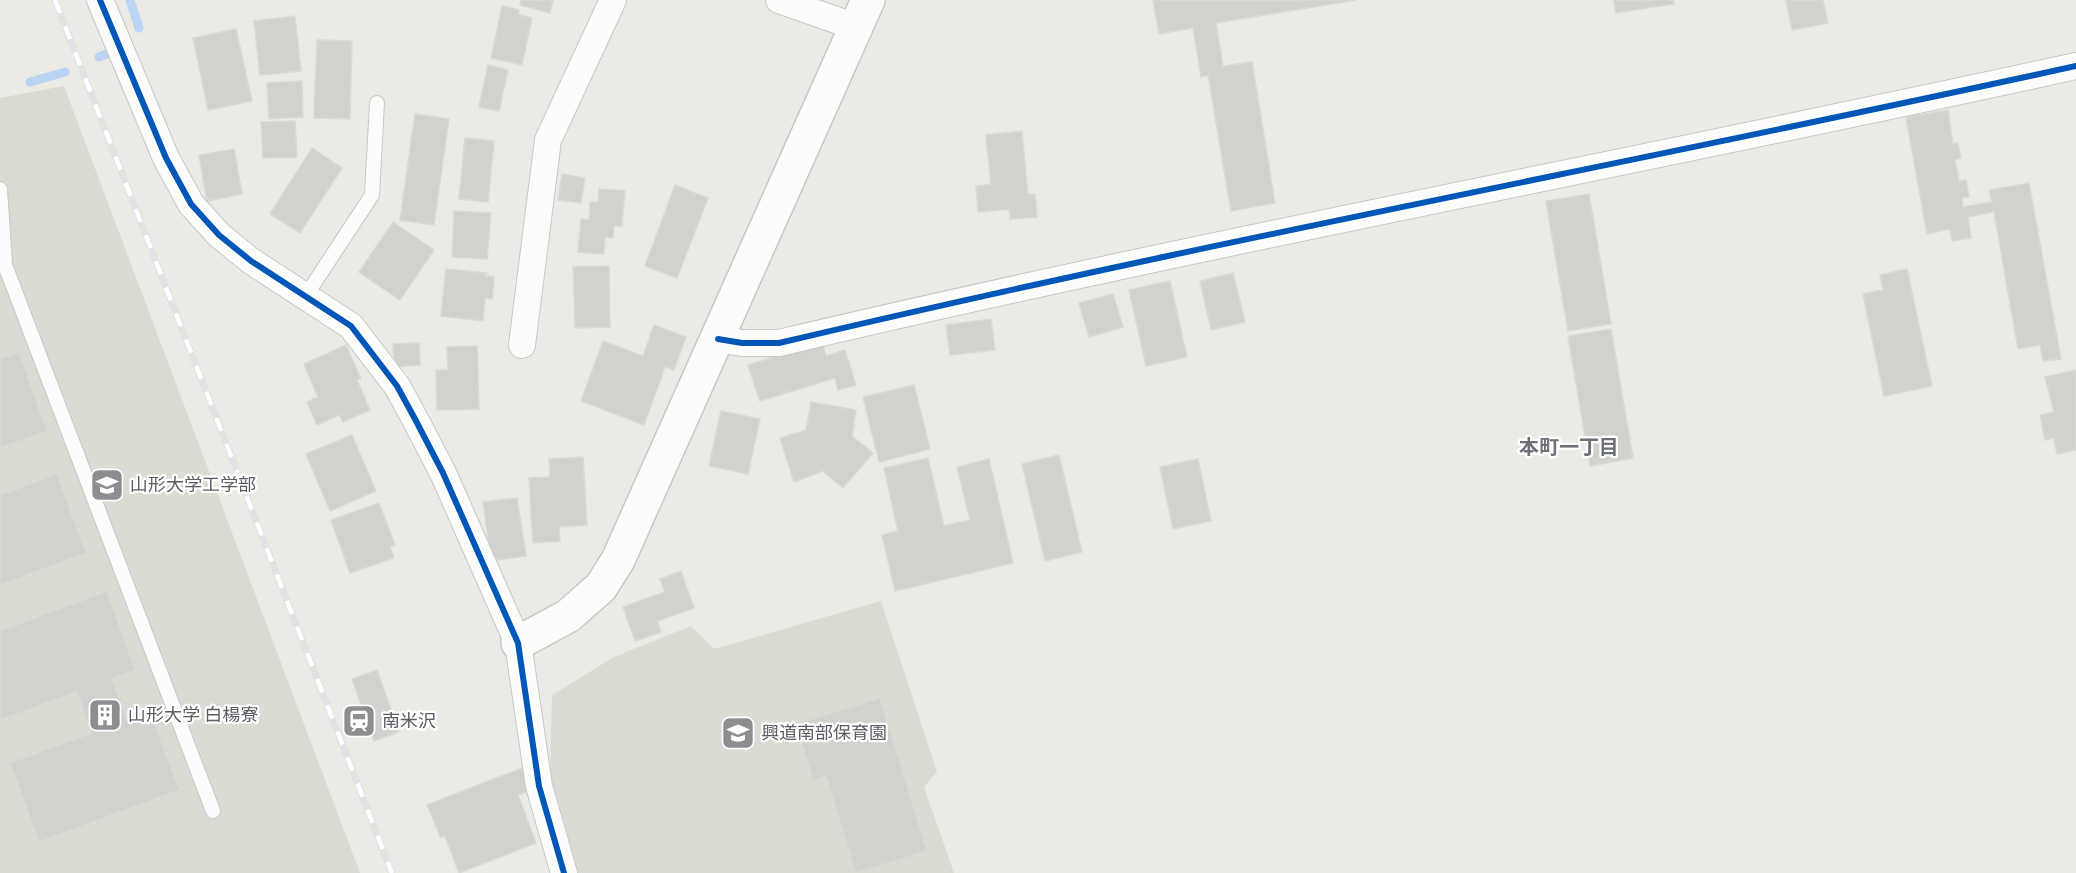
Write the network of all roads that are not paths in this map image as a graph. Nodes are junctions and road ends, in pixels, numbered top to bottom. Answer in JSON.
{"nodes":[{"id":1,"x":100,"y":0,"type":"edge"},
{"id":2,"x":613,"y":0,"type":"edge"},
{"id":3,"x":779,"y":0,"type":"edge"},
{"id":4,"x":862,"y":14,"type":"edge"},
{"id":5,"x":2076,"y":66,"type":"edge"},
{"id":6,"x":377,"y":103,"type":"dead end"},
{"id":7,"x":0,"y":189,"type":"edge"},
{"id":8,"x":305,"y":297,"type":"junction"},
{"id":9,"x":718,"y":339,"type":"junction"},
{"id":10,"x":522,"y":345,"type":"dead end"},
{"id":11,"x":518,"y":643,"type":"junction"},
{"id":12,"x":213,"y":811,"type":"dead end"},
{"id":13,"x":564,"y":873,"type":"edge"}],
"edges":[{"from":1,"to":8,"type":"street"},
{"from":2,"to":10,"type":"street"},
{"from":3,"to":4,"type":"street"},
{"from":4,"to":9,"type":"street"},
{"from":5,"to":9,"type":"street"},
{"from":6,"to":8,"type":"lane"},
{"from":7,"to":12,"type":"lane"},
{"from":8,"to":11,"type":"street"},
{"from":9,"to":11,"type":"street"},
{"from":11,"to":13,"type":"street"}]}
